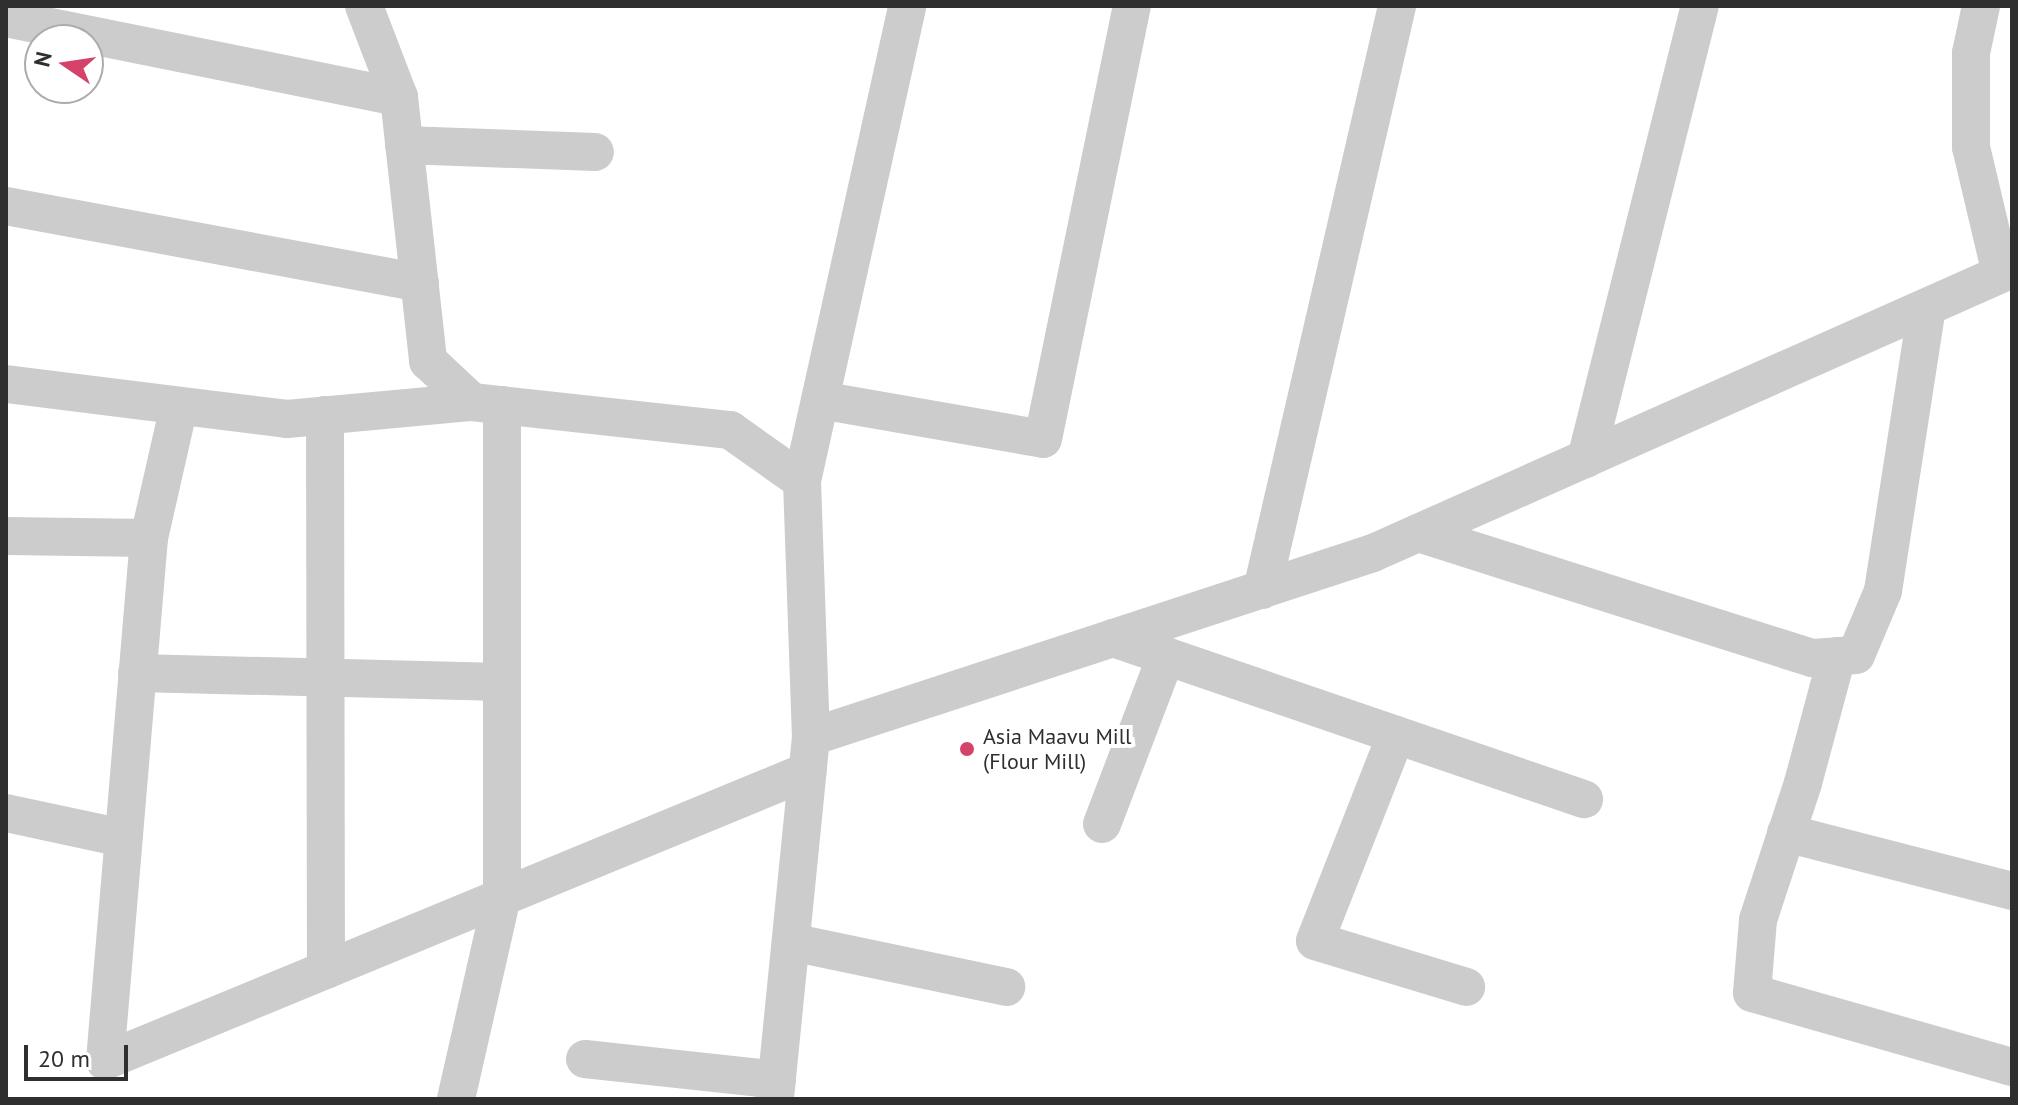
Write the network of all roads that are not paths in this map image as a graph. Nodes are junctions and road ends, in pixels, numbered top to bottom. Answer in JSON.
{"nodes":[{"id":1,"x":364,"y":6,"type":"edge"},
{"id":2,"x":907,"y":6,"type":"edge"},
{"id":3,"x":1132,"y":6,"type":"edge"},
{"id":4,"x":1397,"y":6,"type":"edge"},
{"id":5,"x":1700,"y":6,"type":"edge"},
{"id":6,"x":1981,"y":6,"type":"edge"},
{"id":7,"x":6,"y":18,"type":"edge"},
{"id":8,"x":399,"y":97,"type":"junction"},
{"id":9,"x":404,"y":145,"type":"junction"},
{"id":10,"x":595,"y":152,"type":"dead end"},
{"id":11,"x":6,"y":206,"type":"edge"},
{"id":12,"x":2006,"y":272,"type":"edge"},
{"id":13,"x":420,"y":283,"type":"junction"},
{"id":14,"x":1927,"y":307,"type":"junction"},
{"id":15,"x":6,"y":384,"type":"edge"},
{"id":16,"x":820,"y":400,"type":"junction"},
{"id":17,"x":487,"y":403,"type":"junction"},
{"id":18,"x":179,"y":406,"type":"junction"},
{"id":19,"x":325,"y":415,"type":"junction"},
{"id":20,"x":1586,"y":459,"type":"junction"},
{"id":21,"x":802,"y":481,"type":"junction"},
{"id":22,"x":1418,"y":533,"type":"junction"},
{"id":23,"x":6,"y":536,"type":"edge"},
{"id":24,"x":149,"y":538,"type":"junction"},
{"id":25,"x":1262,"y":590,"type":"junction"},
{"id":26,"x":1113,"y":638,"type":"junction"},
{"id":27,"x":1166,"y":656,"type":"junction"},
{"id":28,"x":1837,"y":656,"type":"junction"},
{"id":29,"x":137,"y":673,"type":"junction"},
{"id":30,"x":322,"y":677,"type":"junction"},
{"id":31,"x":502,"y":682,"type":"junction"},
{"id":32,"x":1396,"y":735,"type":"junction"},
{"id":33,"x":809,"y":754,"type":"junction"},
{"id":34,"x":1584,"y":799,"type":"dead end"},
{"id":35,"x":6,"y":813,"type":"edge"},
{"id":36,"x":1102,"y":824,"type":"dead end"},
{"id":37,"x":1786,"y":833,"type":"junction"},
{"id":38,"x":123,"y":838,"type":"junction"},
{"id":39,"x":2012,"y":891,"type":"edge"},
{"id":40,"x":502,"y":897,"type":"junction"},
{"id":41,"x":791,"y":942,"type":"junction"},
{"id":42,"x":326,"y":970,"type":"junction"},
{"id":43,"x":1006,"y":987,"type":"dead end"},
{"id":44,"x":1466,"y":987,"type":"dead end"},
{"id":45,"x":585,"y":1059,"type":"dead end"},
{"id":46,"x":2012,"y":1067,"type":"edge"},
{"id":47,"x":776,"y":1090,"type":"edge"},
{"id":48,"x":456,"y":1099,"type":"edge"}],
"edges":[{"from":1,"to":8,"type":"street"},
{"from":2,"to":16,"type":"street"},
{"from":3,"to":16,"type":"street"},
{"from":4,"to":25,"type":"street"},
{"from":5,"to":20,"type":"street"},
{"from":6,"to":12,"type":"street"},
{"from":7,"to":8,"type":"street"},
{"from":8,"to":9,"type":"street"},
{"from":9,"to":10,"type":"street"},
{"from":9,"to":13,"type":"street"},
{"from":11,"to":13,"type":"street"},
{"from":12,"to":14,"type":"street"},
{"from":13,"to":17,"type":"street"},
{"from":14,"to":20,"type":"street"},
{"from":14,"to":28,"type":"street"},
{"from":15,"to":18,"type":"street"},
{"from":16,"to":21,"type":"street"},
{"from":17,"to":19,"type":"street"},
{"from":17,"to":21,"type":"street"},
{"from":17,"to":31,"type":"street"},
{"from":18,"to":19,"type":"street"},
{"from":18,"to":24,"type":"street"},
{"from":19,"to":30,"type":"street"},
{"from":20,"to":22,"type":"street"},
{"from":21,"to":33,"type":"street"},
{"from":22,"to":25,"type":"street"},
{"from":22,"to":28,"type":"street"},
{"from":23,"to":24,"type":"street"},
{"from":24,"to":29,"type":"street"},
{"from":25,"to":26,"type":"street"},
{"from":26,"to":27,"type":"street"},
{"from":26,"to":33,"type":"street"},
{"from":27,"to":32,"type":"street"},
{"from":27,"to":36,"type":"street"},
{"from":28,"to":37,"type":"street"},
{"from":29,"to":30,"type":"street"},
{"from":29,"to":38,"type":"street"},
{"from":30,"to":31,"type":"street"},
{"from":30,"to":42,"type":"street"},
{"from":31,"to":40,"type":"street"},
{"from":32,"to":34,"type":"street"},
{"from":32,"to":44,"type":"street"},
{"from":33,"to":40,"type":"street"},
{"from":33,"to":41,"type":"street"},
{"from":35,"to":38,"type":"street"},
{"from":37,"to":39,"type":"street"},
{"from":37,"to":46,"type":"street"},
{"from":38,"to":42,"type":"street"},
{"from":40,"to":42,"type":"street"},
{"from":40,"to":48,"type":"street"},
{"from":41,"to":43,"type":"street"},
{"from":41,"to":47,"type":"street"},
{"from":45,"to":47,"type":"street"}]}
